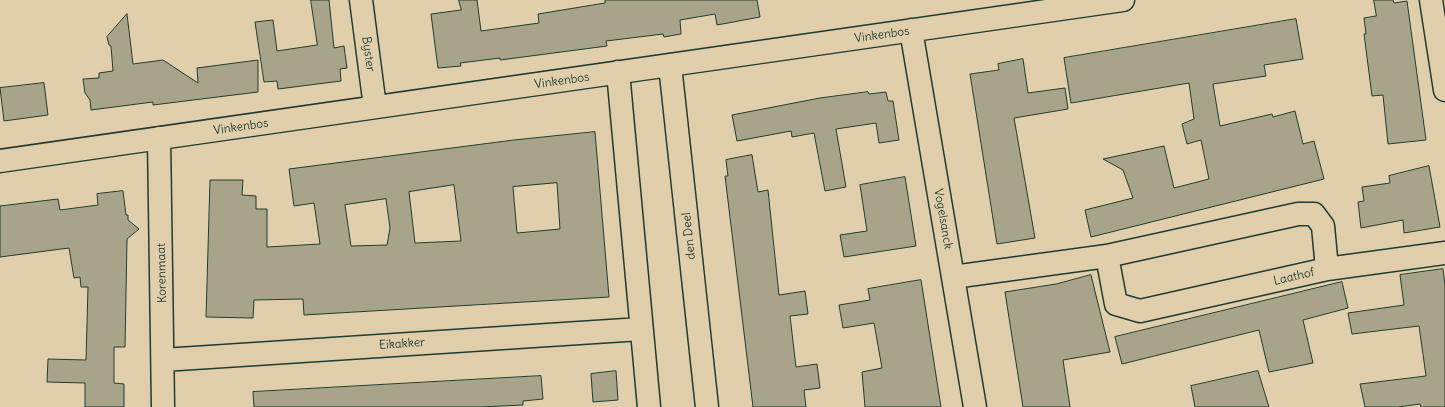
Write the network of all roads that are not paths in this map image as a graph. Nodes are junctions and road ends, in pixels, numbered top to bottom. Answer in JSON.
{"nodes":[{"id":1,"x":360,"y":0,"type":"edge"},
{"id":2,"x":1123,"y":0,"type":"edge"},
{"id":3,"x":1431,"y":0,"type":"edge"},
{"id":4,"x":911,"y":30,"type":"junction"},
{"id":5,"x":670,"y":65,"type":"junction"},
{"id":6,"x":618,"y":72,"type":"junction"},
{"id":7,"x":1445,"y":90,"type":"edge"},
{"id":8,"x":375,"y":107,"type":"junction"},
{"id":9,"x":159,"y":138,"type":"junction"},
{"id":10,"x":0,"y":161,"type":"edge"},
{"id":11,"x":1445,"y":253,"type":"edge"},
{"id":12,"x":1107,"y":256,"type":"junction"},
{"id":13,"x":1328,"y":269,"type":"junction"},
{"id":14,"x":953,"y":277,"type":"junction"},
{"id":15,"x":641,"y":329,"type":"junction"},
{"id":16,"x":163,"y":360,"type":"junction"},
{"id":17,"x":163,"y":407,"type":"edge"},
{"id":18,"x":649,"y":407,"type":"edge"},
{"id":19,"x":707,"y":407,"type":"edge"},
{"id":20,"x":975,"y":407,"type":"edge"}],
"edges":[{"from":1,"to":8,"type":"street","name":"Byster"},
{"from":2,"to":4,"type":"street","name":"Vinkenbos"},
{"from":3,"to":7,"type":"street"},
{"from":4,"to":5,"type":"street","name":"Vinkenbos"},
{"from":4,"to":14,"type":"street","name":"Vogelsanck"},
{"from":5,"to":6,"type":"street","name":"Vinkenbos"},
{"from":5,"to":19,"type":"street","name":"den Deel"},
{"from":6,"to":8,"type":"street","name":"Vinkenbos"},
{"from":6,"to":15,"type":"street"},
{"from":8,"to":9,"type":"street","name":"Vinkenbos"},
{"from":9,"to":10,"type":"street","name":"Vinkenbos"},
{"from":9,"to":16,"type":"street","name":"Korenmaat"},
{"from":11,"to":13,"type":"street"},
{"from":12,"to":13,"type":"street","name":"Laathof"},
{"from":12,"to":13,"type":"street","name":"Laathof"},
{"from":12,"to":14,"type":"street","name":"Laathof"},
{"from":14,"to":20,"type":"street","name":"Vogelsanck"},
{"from":15,"to":16,"type":"street","name":"Eikakker"},
{"from":15,"to":18,"type":"street"},
{"from":16,"to":17,"type":"street","name":"Korenmaat"}]}
